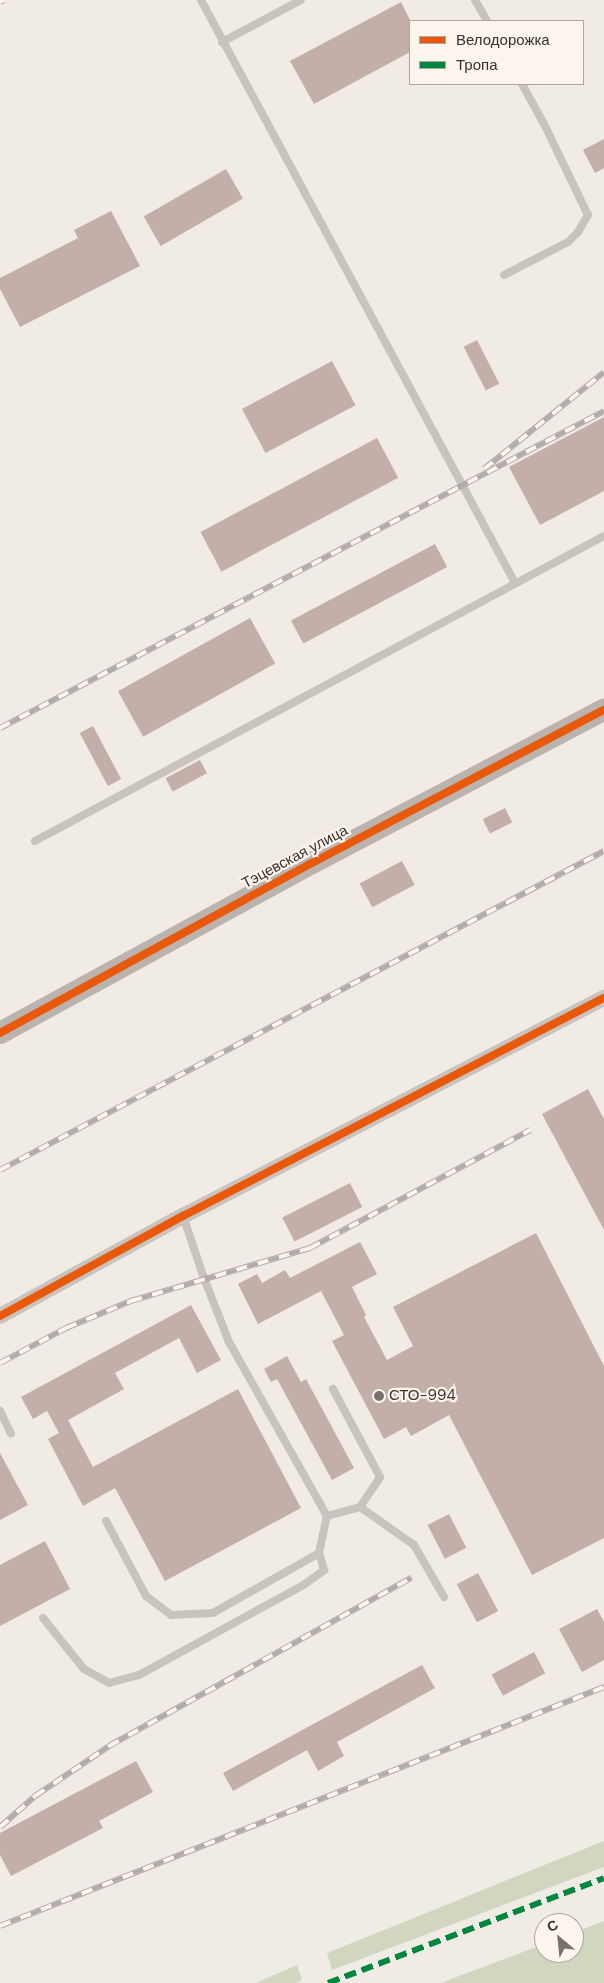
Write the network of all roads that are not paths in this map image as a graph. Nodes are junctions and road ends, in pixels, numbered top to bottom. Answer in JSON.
{"nodes":[{"id":1,"x":201,"y":0,"type":"edge"},
{"id":2,"x":301,"y":0,"type":"edge"},
{"id":3,"x":475,"y":0,"type":"edge"},
{"id":4,"x":486,"y":20,"type":"edge"},
{"id":5,"x":222,"y":42,"type":"junction"},
{"id":6,"x":523,"y":85,"type":"edge"},
{"id":7,"x":504,"y":275,"type":"dead end"},
{"id":8,"x":604,"y":536,"type":"edge"},
{"id":9,"x":515,"y":584,"type":"junction"},
{"id":10,"x":604,"y":710,"type":"edge"},
{"id":11,"x":35,"y":841,"type":"dead end"},
{"id":12,"x":604,"y":998,"type":"edge"},
{"id":13,"x":0,"y":1033,"type":"edge"},
{"id":14,"x":183,"y":1216,"type":"junction"},
{"id":15,"x":0,"y":1316,"type":"edge"},
{"id":16,"x":333,"y":1389,"type":"dead end"},
{"id":17,"x":0,"y":1411,"type":"edge"},
{"id":18,"x":12,"y":1434,"type":"dead end"},
{"id":19,"x":360,"y":1507,"type":"junction"},
{"id":20,"x":327,"y":1516,"type":"junction"},
{"id":21,"x":106,"y":1522,"type":"dead end"},
{"id":22,"x":319,"y":1553,"type":"junction"},
{"id":23,"x":444,"y":1596,"type":"dead end"},
{"id":24,"x":43,"y":1618,"type":"dead end"}],
"edges":[{"from":1,"to":5,"type":"lane"},
{"from":2,"to":5,"type":"lane"},
{"from":3,"to":4,"type":"lane"},
{"from":5,"to":9,"type":"lane"},
{"from":6,"to":7,"type":"lane"},
{"from":8,"to":9,"type":"lane"},
{"from":9,"to":11,"type":"lane"},
{"from":10,"to":13,"type":"street","name":"Тэцевская улица"},
{"from":12,"to":14,"type":"street"},
{"from":14,"to":15,"type":"street"},
{"from":14,"to":20,"type":"lane"},
{"from":16,"to":19,"type":"lane"},
{"from":17,"to":18,"type":"lane"},
{"from":19,"to":20,"type":"lane"},
{"from":19,"to":23,"type":"lane"},
{"from":20,"to":22,"type":"lane"},
{"from":21,"to":22,"type":"lane"},
{"from":22,"to":24,"type":"lane"}]}
